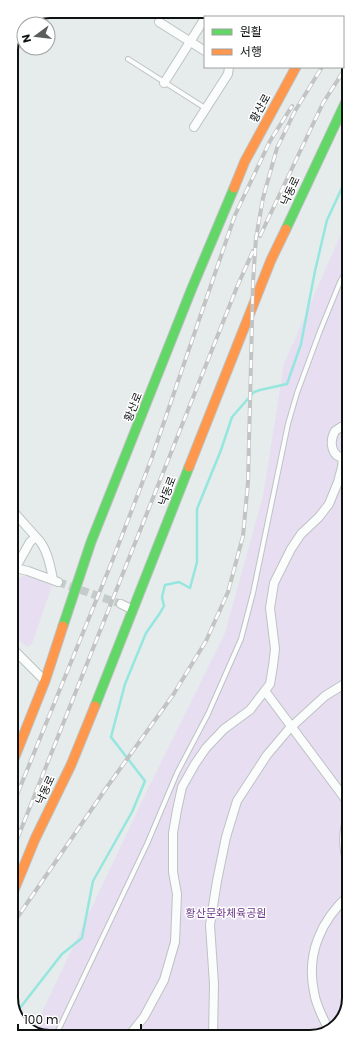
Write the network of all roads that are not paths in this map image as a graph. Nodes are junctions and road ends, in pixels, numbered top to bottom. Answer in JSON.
{"nodes":[{"id":1,"x":204,"y":19,"type":"edge"},
{"id":2,"x":159,"y":22,"type":"dead end"},
{"id":3,"x":190,"y":42,"type":"junction"},
{"id":4,"x":204,"y":50,"type":"edge"},
{"id":5,"x":128,"y":59,"type":"dead end"},
{"id":6,"x":230,"y":68,"type":"edge"},
{"id":7,"x":295,"y":68,"type":"edge"},
{"id":8,"x":164,"y":83,"type":"junction"},
{"id":9,"x":205,"y":108,"type":"junction"},
{"id":10,"x":342,"y":110,"type":"edge"},
{"id":11,"x":194,"y":127,"type":"dead end"},
{"id":12,"x":342,"y":278,"type":"edge"},
{"id":13,"x":342,"y":427,"type":"edge"},
{"id":14,"x":342,"y":455,"type":"edge"},
{"id":15,"x":342,"y":467,"type":"edge"},
{"id":16,"x":18,"y":517,"type":"edge"},
{"id":17,"x":36,"y":537,"type":"junction"},
{"id":18,"x":18,"y":564,"type":"edge"},
{"id":19,"x":18,"y":571,"type":"edge"},
{"id":20,"x":121,"y":604,"type":"tunnel mouth"},
{"id":21,"x":133,"y":610,"type":"junction"},
{"id":22,"x":18,"y":654,"type":"edge"},
{"id":23,"x":45,"y":680,"type":"junction"},
{"id":24,"x":342,"y":685,"type":"edge"},
{"id":25,"x":265,"y":691,"type":"junction"},
{"id":26,"x":291,"y":727,"type":"junction"},
{"id":27,"x":18,"y":749,"type":"edge"},
{"id":28,"x":342,"y":795,"type":"edge"},
{"id":29,"x":18,"y":880,"type":"edge"},
{"id":30,"x":342,"y":902,"type":"edge"},
{"id":31,"x":327,"y":1026,"type":"edge"},
{"id":32,"x":58,"y":1030,"type":"edge"},
{"id":33,"x":133,"y":1030,"type":"edge"},
{"id":34,"x":213,"y":1030,"type":"edge"}],
"edges":[{"from":1,"to":3,"type":"street"},
{"from":2,"to":3,"type":"street"},
{"from":3,"to":4,"type":"street"},
{"from":3,"to":8,"type":"street"},
{"from":5,"to":8,"type":"lane"},
{"from":6,"to":9,"type":"street"},
{"from":7,"to":23,"type":"street","name":"황산로"},
{"from":8,"to":9,"type":"lane"},
{"from":9,"to":11,"type":"street"},
{"from":10,"to":21,"type":"street","name":"낙동로"},
{"from":12,"to":32,"type":"lane"},
{"from":13,"to":14,"type":"street"},
{"from":15,"to":25,"type":"street"},
{"from":16,"to":17,"type":"street"},
{"from":17,"to":18,"type":"street"},
{"from":17,"to":19,"type":"street"},
{"from":20,"to":21,"type":"street"},
{"from":21,"to":29,"type":"street","name":"낙동로"},
{"from":22,"to":23,"type":"street"},
{"from":23,"to":27,"type":"street","name":"황산로"},
{"from":24,"to":26,"type":"street"},
{"from":25,"to":26,"type":"street"},
{"from":25,"to":33,"type":"street"},
{"from":26,"to":28,"type":"street"},
{"from":26,"to":34,"type":"street"},
{"from":30,"to":31,"type":"street"}]}
